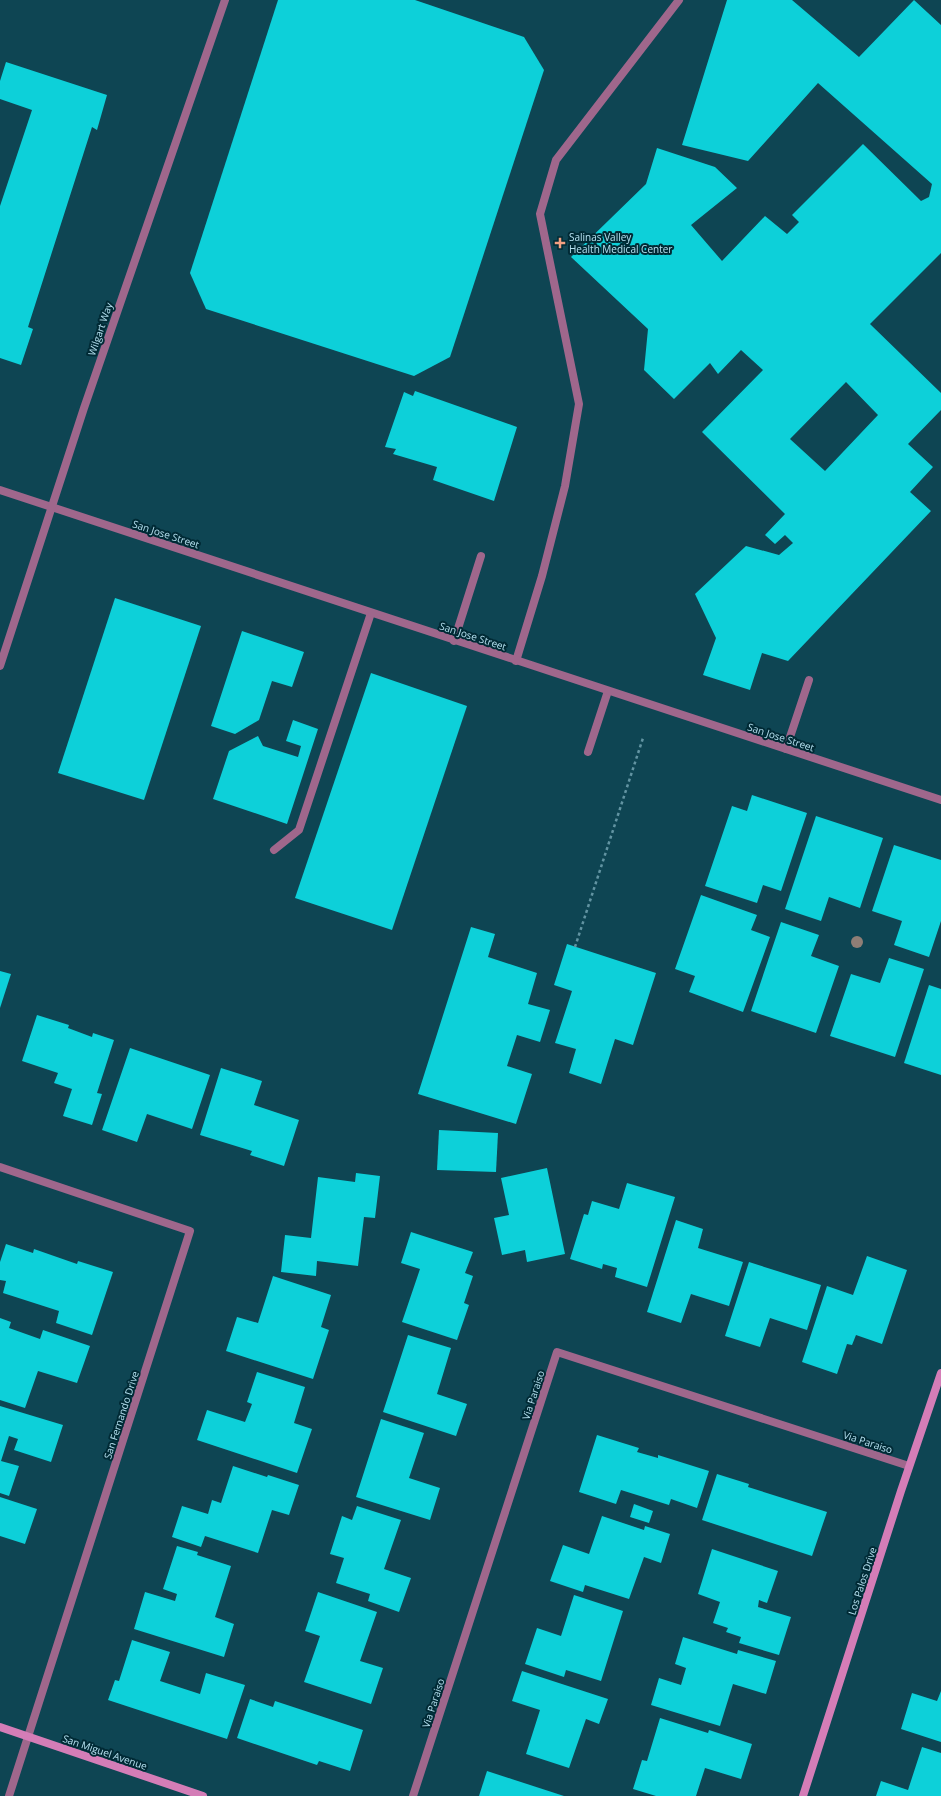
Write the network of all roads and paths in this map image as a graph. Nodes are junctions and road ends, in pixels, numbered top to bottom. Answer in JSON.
{"nodes":[{"id":1,"x":225,"y":0,"type":"edge"},
{"id":2,"x":679,"y":0,"type":"edge"},
{"id":3,"x":0,"y":490,"type":"edge"},
{"id":4,"x":52,"y":507,"type":"junction"},
{"id":5,"x":481,"y":556,"type":"dead end"},
{"id":6,"x":371,"y":613,"type":"junction"},
{"id":7,"x":454,"y":641,"type":"junction"},
{"id":8,"x":516,"y":661,"type":"junction"},
{"id":9,"x":0,"y":666,"type":"edge"},
{"id":10,"x":809,"y":680,"type":"dead end"},
{"id":11,"x":608,"y":691,"type":"junction"},
{"id":12,"x":643,"y":738,"type":"dead end"},
{"id":13,"x":786,"y":749,"type":"junction"},
{"id":14,"x":588,"y":752,"type":"dead end"},
{"id":15,"x":941,"y":800,"type":"edge"},
{"id":16,"x":274,"y":850,"type":"dead end"},
{"id":17,"x":575,"y":947,"type":"dead end"},
{"id":18,"x":0,"y":1167,"type":"edge"},
{"id":19,"x":941,"y":1373,"type":"edge"},
{"id":20,"x":909,"y":1466,"type":"junction"},
{"id":21,"x":0,"y":1727,"type":"edge"},
{"id":22,"x":27,"y":1736,"type":"junction"},
{"id":23,"x":9,"y":1796,"type":"edge"},
{"id":24,"x":203,"y":1796,"type":"edge"},
{"id":25,"x":413,"y":1796,"type":"edge"},
{"id":26,"x":803,"y":1796,"type":"edge"}],
"edges":[{"from":1,"to":4,"type":"street","name":"Wilgart Way"},
{"from":2,"to":8,"type":"street"},
{"from":3,"to":4,"type":"street","name":"San Jose Street"},
{"from":4,"to":6,"type":"street","name":"San Jose Street"},
{"from":4,"to":9,"type":"street","name":"Wilgart Way"},
{"from":5,"to":7,"type":"street"},
{"from":6,"to":7,"type":"street","name":"San Jose Street"},
{"from":6,"to":16,"type":"street"},
{"from":7,"to":8,"type":"street","name":"San Jose Street"},
{"from":8,"to":11,"type":"street","name":"San Jose Street"},
{"from":10,"to":13,"type":"street"},
{"from":11,"to":13,"type":"street","name":"San Jose Street"},
{"from":11,"to":14,"type":"street"},
{"from":12,"to":17,"type":"path"},
{"from":13,"to":15,"type":"street","name":"San Jose Street"},
{"from":18,"to":22,"type":"street","name":"San Fernando Drive"},
{"from":19,"to":20,"type":"street","name":"Los Palos Drive"},
{"from":20,"to":25,"type":"street","name":"Via Paraiso"},
{"from":20,"to":26,"type":"street","name":"Los Palos Drive"},
{"from":21,"to":22,"type":"street","name":"San Miguel Avenue"},
{"from":22,"to":23,"type":"street","name":"San Fernando Drive"},
{"from":22,"to":24,"type":"street","name":"San Miguel Avenue"}]}
